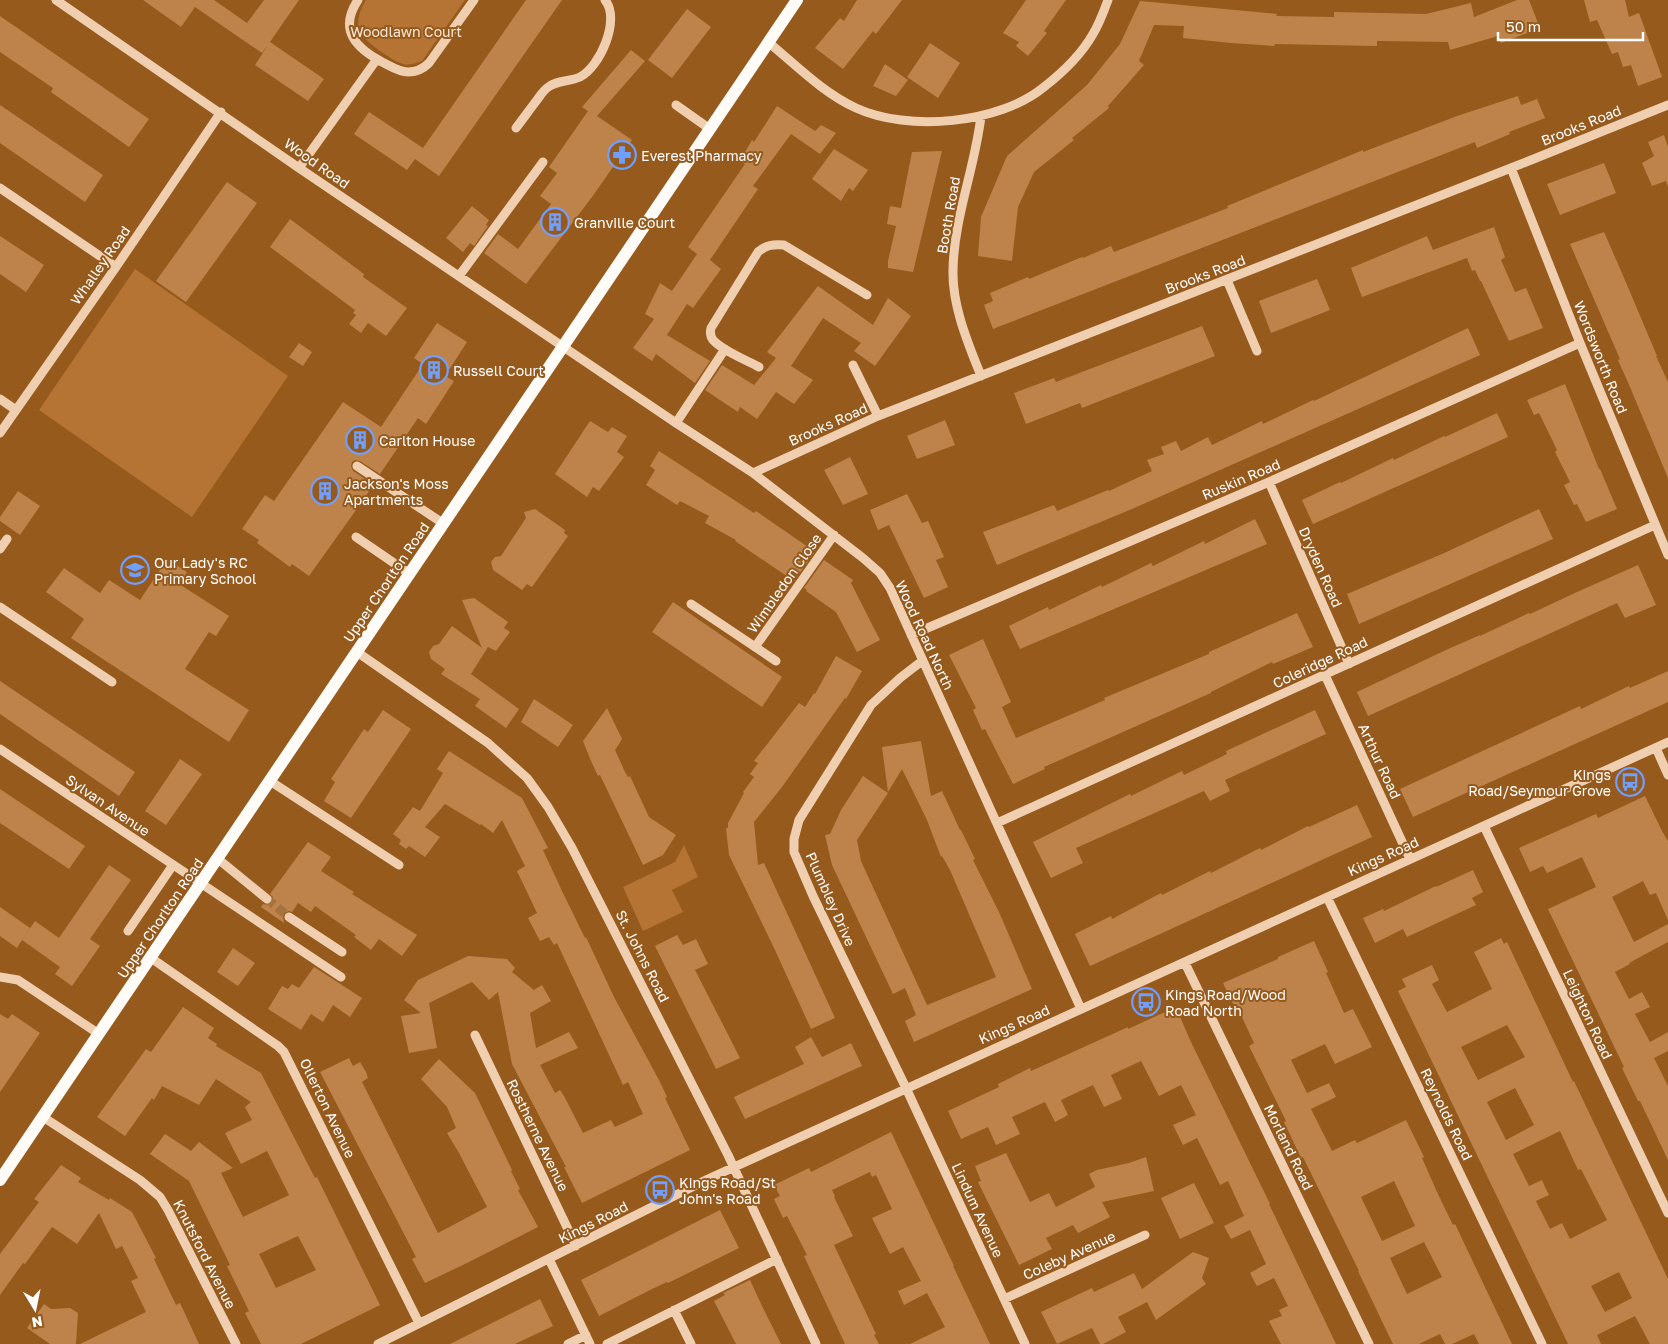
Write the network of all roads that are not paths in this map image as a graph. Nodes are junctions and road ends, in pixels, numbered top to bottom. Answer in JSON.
{"nodes":[{"id":1,"x":56,"y":0,"type":"edge"},
{"id":2,"x":358,"y":0,"type":"edge"},
{"id":3,"x":474,"y":0,"type":"edge"},
{"id":4,"x":605,"y":0,"type":"edge"},
{"id":5,"x":797,"y":0,"type":"edge"},
{"id":6,"x":1108,"y":0,"type":"edge"},
{"id":7,"x":69,"y":4,"type":"edge"},
{"id":8,"x":768,"y":42,"type":"junction"},
{"id":9,"x":377,"y":59,"type":"junction"},
{"id":10,"x":676,"y":105,"type":"dead end"},
{"id":11,"x":1668,"y":105,"type":"edge"},
{"id":12,"x":221,"y":112,"type":"junction"},
{"id":13,"x":981,"y":116,"type":"junction"},
{"id":14,"x":516,"y":128,"type":"dead end"},
{"id":15,"x":710,"y":129,"type":"junction"},
{"id":16,"x":543,"y":162,"type":"dead end"},
{"id":17,"x":299,"y":168,"type":"junction"},
{"id":18,"x":1511,"y":168,"type":"junction"},
{"id":19,"x":0,"y":188,"type":"edge"},
{"id":20,"x":116,"y":268,"type":"junction"},
{"id":21,"x":459,"y":276,"type":"junction"},
{"id":22,"x":1228,"y":280,"type":"junction"},
{"id":23,"x":867,"y":295,"type":"dead end"},
{"id":24,"x":1580,"y":343,"type":"junction"},
{"id":25,"x":563,"y":347,"type":"junction"},
{"id":26,"x":726,"y":348,"type":"junction"},
{"id":27,"x":1257,"y":351,"type":"dead end"},
{"id":28,"x":853,"y":365,"type":"dead end"},
{"id":29,"x":759,"y":367,"type":"dead end"},
{"id":30,"x":981,"y":376,"type":"junction"},
{"id":31,"x":0,"y":399,"type":"edge"},
{"id":32,"x":16,"y":410,"type":"junction"},
{"id":33,"x":878,"y":416,"type":"junction"},
{"id":34,"x":676,"y":423,"type":"junction"},
{"id":35,"x":0,"y":432,"type":"edge"},
{"id":36,"x":357,"y":466,"type":"dead end"},
{"id":37,"x":753,"y":473,"type":"junction"},
{"id":38,"x":1269,"y":482,"type":"junction"},
{"id":39,"x":444,"y":524,"type":"junction"},
{"id":40,"x":1655,"y":525,"type":"junction"},
{"id":41,"x":834,"y":535,"type":"junction"},
{"id":42,"x":356,"y":537,"type":"dead end"},
{"id":43,"x":7,"y":539,"type":"dead end"},
{"id":44,"x":0,"y":549,"type":"edge"},
{"id":45,"x":1668,"y":556,"type":"edge"},
{"id":46,"x":410,"y":574,"type":"junction"},
{"id":47,"x":691,"y":604,"type":"dead end"},
{"id":48,"x":0,"y":607,"type":"edge"},
{"id":49,"x":911,"y":635,"type":"junction"},
{"id":50,"x":755,"y":647,"type":"junction"},
{"id":51,"x":357,"y":652,"type":"junction"},
{"id":52,"x":776,"y":661,"type":"dead end"},
{"id":53,"x":922,"y":661,"type":"junction"},
{"id":54,"x":1349,"y":664,"type":"junction"},
{"id":55,"x":1325,"y":675,"type":"junction"},
{"id":56,"x":112,"y":682,"type":"dead end"},
{"id":57,"x":1668,"y":742,"type":"edge"},
{"id":58,"x":1656,"y":748,"type":"junction"},
{"id":59,"x":0,"y":750,"type":"edge"},
{"id":60,"x":1668,"y":775,"type":"edge"},
{"id":61,"x":270,"y":782,"type":"junction"},
{"id":62,"x":997,"y":823,"type":"junction"},
{"id":63,"x":1484,"y":826,"type":"junction"},
{"id":64,"x":218,"y":859,"type":"junction"},
{"id":65,"x":1410,"y":859,"type":"junction"},
{"id":66,"x":173,"y":865,"type":"junction"},
{"id":67,"x":400,"y":865,"type":"dead end"},
{"id":68,"x":201,"y":884,"type":"junction"},
{"id":69,"x":1327,"y":897,"type":"junction"},
{"id":70,"x":267,"y":899,"type":"tunnel mouth"},
{"id":71,"x":289,"y":917,"type":"tunnel mouth"},
{"id":72,"x":128,"y":931,"type":"dead end"},
{"id":73,"x":342,"y":952,"type":"dead end"},
{"id":74,"x":151,"y":958,"type":"junction"},
{"id":75,"x":1185,"y":963,"type":"junction"},
{"id":76,"x":0,"y":977,"type":"edge"},
{"id":77,"x":341,"y":977,"type":"dead end"},
{"id":78,"x":1081,"y":1009,"type":"junction"},
{"id":79,"x":99,"y":1034,"type":"junction"},
{"id":80,"x":475,"y":1035,"type":"dead end"},
{"id":81,"x":906,"y":1088,"type":"junction"},
{"id":82,"x":43,"y":1117,"type":"junction"},
{"id":83,"x":734,"y":1167,"type":"junction"},
{"id":84,"x":0,"y":1180,"type":"edge"},
{"id":85,"x":1668,"y":1213,"type":"edge"},
{"id":86,"x":1145,"y":1235,"type":"dead end"},
{"id":87,"x":576,"y":1246,"type":"junction"},
{"id":88,"x":549,"y":1259,"type":"junction"},
{"id":89,"x":777,"y":1259,"type":"junction"},
{"id":90,"x":1004,"y":1299,"type":"junction"},
{"id":91,"x":674,"y":1310,"type":"junction"},
{"id":92,"x":419,"y":1323,"type":"junction"},
{"id":93,"x":588,"y":1340,"type":"edge"},
{"id":94,"x":236,"y":1344,"type":"edge"},
{"id":95,"x":378,"y":1344,"type":"edge"},
{"id":96,"x":568,"y":1344,"type":"edge"},
{"id":97,"x":607,"y":1344,"type":"edge"},
{"id":98,"x":691,"y":1344,"type":"edge"},
{"id":99,"x":816,"y":1344,"type":"edge"},
{"id":100,"x":1025,"y":1344,"type":"edge"},
{"id":101,"x":1368,"y":1344,"type":"edge"},
{"id":102,"x":1542,"y":1344,"type":"edge"}],
"edges":[{"from":1,"to":7,"type":"street","name":"Wood Road"},
{"from":2,"to":9,"type":"street"},
{"from":3,"to":9,"type":"street"},
{"from":4,"to":14,"type":"street"},
{"from":5,"to":8,"type":"main road","name":"Upper Chorlton Road"},
{"from":6,"to":13,"type":"street"},
{"from":7,"to":12,"type":"street","name":"Wood Road"},
{"from":8,"to":13,"type":"street"},
{"from":8,"to":15,"type":"main road","name":"Upper Chorlton Road"},
{"from":9,"to":17,"type":"street"},
{"from":10,"to":15,"type":"street"},
{"from":11,"to":18,"type":"street","name":"Brooks Road"},
{"from":12,"to":17,"type":"street","name":"Wood Road"},
{"from":12,"to":20,"type":"street","name":"Whalley Road"},
{"from":13,"to":30,"type":"street","name":"Booth Road"},
{"from":15,"to":25,"type":"main road","name":"Upper Chorlton Road"},
{"from":16,"to":21,"type":"street"},
{"from":17,"to":21,"type":"street","name":"Wood Road"},
{"from":18,"to":22,"type":"street","name":"Brooks Road"},
{"from":18,"to":24,"type":"street","name":"Wordsworth Road"},
{"from":19,"to":20,"type":"street"},
{"from":20,"to":32,"type":"street","name":"Whalley Road"},
{"from":21,"to":25,"type":"street","name":"Wood Road"},
{"from":22,"to":27,"type":"street"},
{"from":22,"to":30,"type":"street","name":"Brooks Road"},
{"from":23,"to":26,"type":"street"},
{"from":24,"to":38,"type":"street","name":"Ruskin Road"},
{"from":24,"to":40,"type":"street","name":"Wordsworth Road"},
{"from":25,"to":34,"type":"street","name":"Wood Road North"},
{"from":25,"to":39,"type":"main road","name":"Upper Chorlton Road"},
{"from":26,"to":29,"type":"street"},
{"from":26,"to":34,"type":"street"},
{"from":28,"to":33,"type":"street"},
{"from":30,"to":33,"type":"street","name":"Brooks Road"},
{"from":31,"to":32,"type":"street"},
{"from":32,"to":35,"type":"street","name":"Whalley Road"},
{"from":33,"to":37,"type":"street","name":"Brooks Road"},
{"from":34,"to":37,"type":"street","name":"Wood Road North"},
{"from":36,"to":39,"type":"street"},
{"from":37,"to":41,"type":"street","name":"Wood Road North"},
{"from":38,"to":49,"type":"street","name":"Ruskin Road"},
{"from":38,"to":54,"type":"street","name":"Dryden Road"},
{"from":39,"to":46,"type":"main road","name":"Upper Chorlton Road"},
{"from":40,"to":45,"type":"street","name":"Wordsworth Road"},
{"from":40,"to":54,"type":"street","name":"Coleridge Road"},
{"from":41,"to":49,"type":"street","name":"Wood Road North"},
{"from":41,"to":50,"type":"street","name":"Wimbledon Close"},
{"from":42,"to":46,"type":"street"},
{"from":43,"to":44,"type":"street"},
{"from":46,"to":51,"type":"main road","name":"Upper Chorlton Road"},
{"from":47,"to":50,"type":"street","name":"Wimbledon Close"},
{"from":48,"to":56,"type":"street"},
{"from":49,"to":53,"type":"street","name":"Wood Road North"},
{"from":50,"to":52,"type":"street","name":"Wimbledon Close"},
{"from":51,"to":61,"type":"main road","name":"Upper Chorlton Road"},
{"from":51,"to":83,"type":"street","name":"St. Johns Road"},
{"from":53,"to":62,"type":"street","name":"Wood Road North"},
{"from":53,"to":81,"type":"street","name":"Plumbley Drive"},
{"from":54,"to":55,"type":"street","name":"Coleridge Road"},
{"from":55,"to":62,"type":"street","name":"Coleridge Road"},
{"from":55,"to":65,"type":"street","name":"Arthur Road"},
{"from":57,"to":58,"type":"street","name":"Kings Road"},
{"from":58,"to":60,"type":"street"},
{"from":58,"to":63,"type":"street","name":"Kings Road"},
{"from":59,"to":66,"type":"street","name":"Sylvan Avenue"},
{"from":61,"to":64,"type":"main road","name":"Upper Chorlton Road"},
{"from":61,"to":67,"type":"street"},
{"from":62,"to":78,"type":"street","name":"Wood Road North"},
{"from":63,"to":65,"type":"street","name":"Kings Road"},
{"from":63,"to":85,"type":"street","name":"Leighton Road"},
{"from":64,"to":68,"type":"main road","name":"Upper Chorlton Road"},
{"from":64,"to":70,"type":"street"},
{"from":65,"to":69,"type":"street","name":"Kings Road"},
{"from":66,"to":68,"type":"street","name":"Sylvan Avenue"},
{"from":66,"to":72,"type":"street"},
{"from":68,"to":74,"type":"main road","name":"Upper Chorlton Road"},
{"from":68,"to":77,"type":"street","name":"Sylvan Avenue"},
{"from":69,"to":75,"type":"street","name":"Kings Road"},
{"from":69,"to":102,"type":"street","name":"Reynolds Road"},
{"from":71,"to":73,"type":"street"},
{"from":74,"to":79,"type":"main road","name":"Upper Chorlton Road"},
{"from":74,"to":92,"type":"street","name":"Ollerton Avenue"},
{"from":75,"to":78,"type":"street","name":"Kings Road"},
{"from":75,"to":101,"type":"street","name":"Morland Road"},
{"from":76,"to":79,"type":"street"},
{"from":78,"to":81,"type":"street","name":"Kings Road"},
{"from":79,"to":82,"type":"main road","name":"Upper Chorlton Road"},
{"from":80,"to":87,"type":"street","name":"Rostherne Avenue"},
{"from":81,"to":83,"type":"street","name":"Kings Road"},
{"from":81,"to":90,"type":"street","name":"Lindum Avenue"},
{"from":82,"to":84,"type":"main road","name":"Upper Chorlton Road"},
{"from":82,"to":94,"type":"street","name":"Knutsford Avenue"},
{"from":83,"to":87,"type":"street","name":"Kings Road"},
{"from":83,"to":89,"type":"street","name":"St. Johns Road"},
{"from":86,"to":90,"type":"street","name":"Coleby Avenue"},
{"from":87,"to":88,"type":"street","name":"Kings Road"},
{"from":88,"to":92,"type":"street","name":"Kings Road"},
{"from":88,"to":93,"type":"street"},
{"from":89,"to":91,"type":"street"},
{"from":89,"to":99,"type":"street","name":"St. Johns Road"},
{"from":90,"to":100,"type":"street","name":"Lindum Avenue"},
{"from":91,"to":97,"type":"street"},
{"from":91,"to":98,"type":"street"},
{"from":92,"to":95,"type":"street","name":"Kings Road"},
{"from":93,"to":96,"type":"street"}]}
